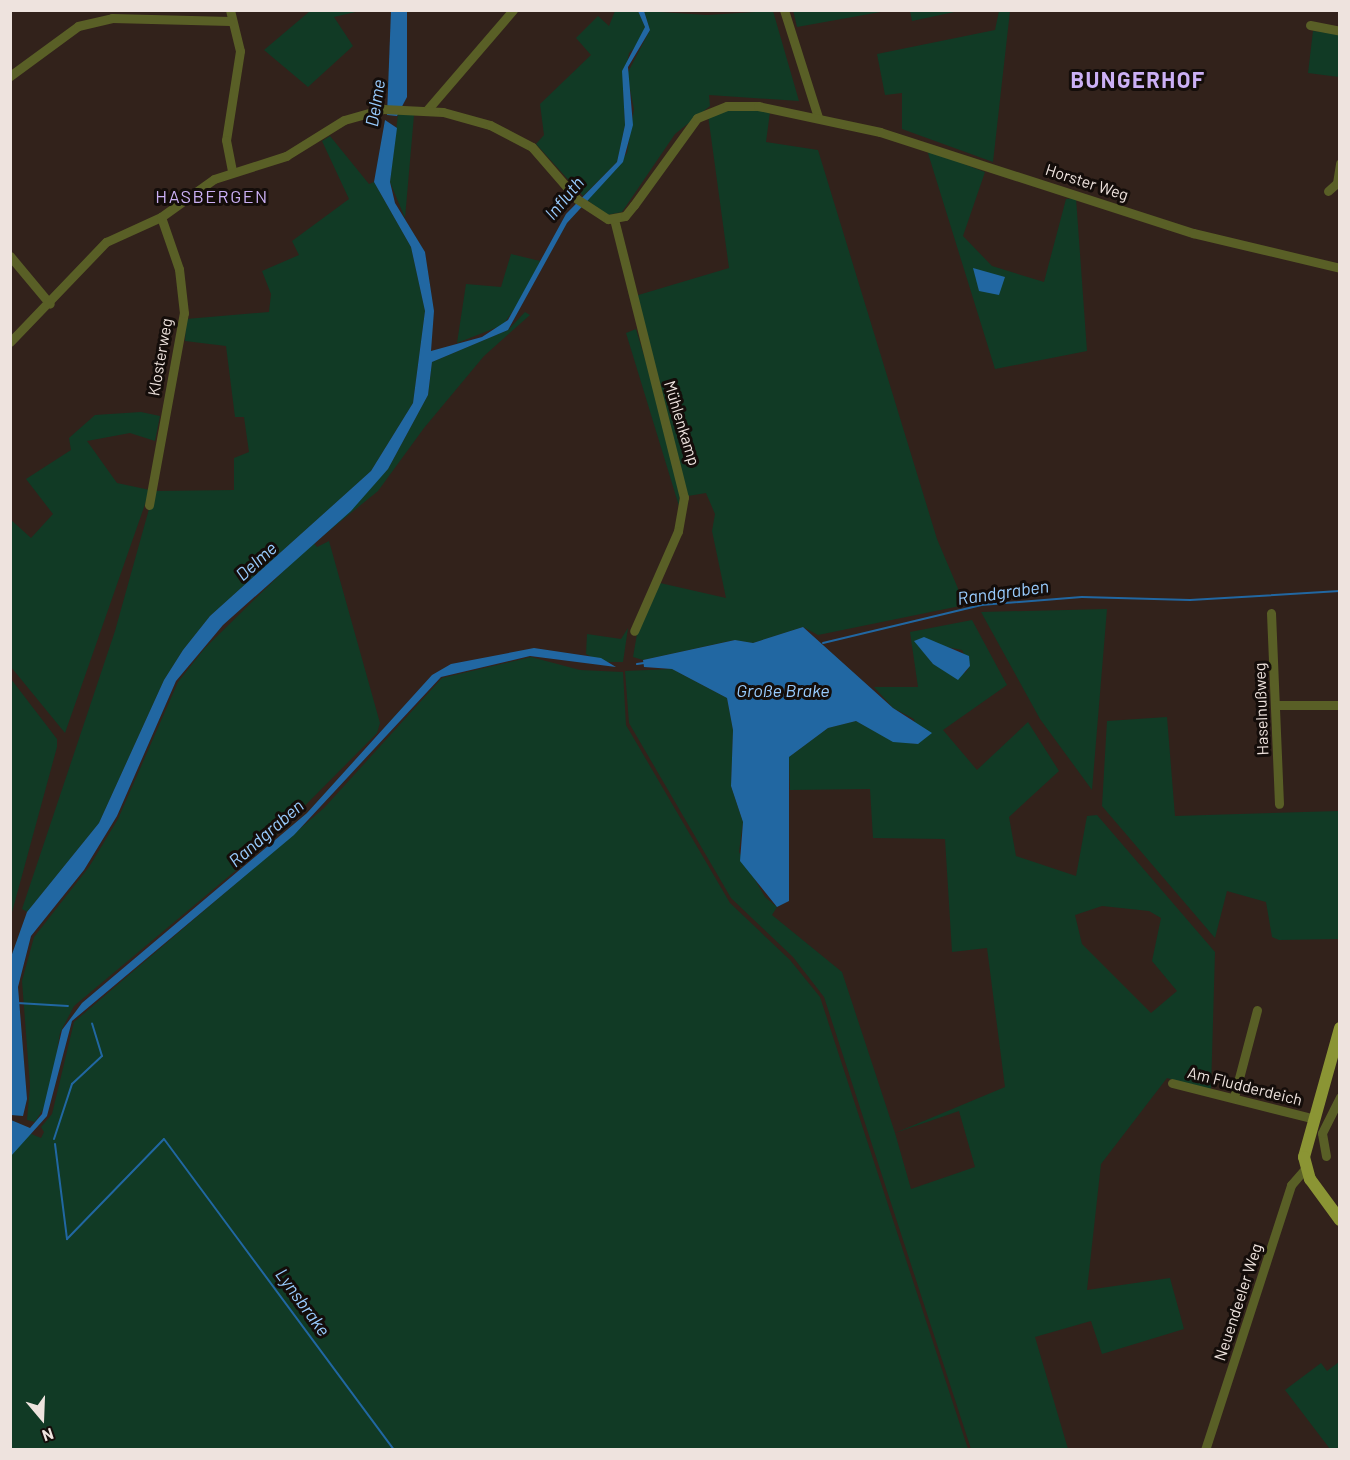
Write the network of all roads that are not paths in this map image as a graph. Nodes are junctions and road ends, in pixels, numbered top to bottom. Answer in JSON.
{"nodes":[{"id":1,"x":230,"y":10,"type":"edge"},
{"id":2,"x":513,"y":10,"type":"edge"},
{"id":3,"x":784,"y":10,"type":"edge"},
{"id":4,"x":230,"y":21,"type":"junction"},
{"id":5,"x":1310,"y":25,"type":"dead end"},
{"id":6,"x":1340,"y":31,"type":"edge"},
{"id":7,"x":10,"y":76,"type":"edge"},
{"id":8,"x":427,"y":110,"type":"junction"},
{"id":9,"x":822,"y":118,"type":"junction"},
{"id":10,"x":1340,"y":163,"type":"edge"},
{"id":11,"x":232,"y":172,"type":"junction"},
{"id":12,"x":1329,"y":191,"type":"dead end"},
{"id":13,"x":161,"y":217,"type":"junction"},
{"id":14,"x":614,"y":219,"type":"junction"},
{"id":15,"x":10,"y":256,"type":"edge"},
{"id":16,"x":1340,"y":268,"type":"edge"},
{"id":17,"x":50,"y":304,"type":"junction"},
{"id":18,"x":10,"y":342,"type":"edge"},
{"id":19,"x":149,"y":505,"type":"dead end"},
{"id":20,"x":1271,"y":613,"type":"dead end"},
{"id":21,"x":634,"y":631,"type":"dead end"},
{"id":22,"x":1276,"y":705,"type":"junction"},
{"id":23,"x":1340,"y":705,"type":"edge"},
{"id":24,"x":1280,"y":804,"type":"dead end"},
{"id":25,"x":1257,"y":1010,"type":"dead end"},
{"id":26,"x":1340,"y":1028,"type":"edge"},
{"id":27,"x":1323,"y":1079,"type":"junction"},
{"id":28,"x":1172,"y":1083,"type":"dead end"},
{"id":29,"x":1234,"y":1097,"type":"junction"},
{"id":30,"x":1340,"y":1097,"type":"edge"},
{"id":31,"x":1311,"y":1118,"type":"junction"},
{"id":32,"x":1326,"y":1156,"type":"dead end"},
{"id":33,"x":1305,"y":1169,"type":"junction"},
{"id":34,"x":1340,"y":1220,"type":"edge"},
{"id":35,"x":1205,"y":1449,"type":"edge"}],
"edges":[{"from":1,"to":4,"type":"street"},
{"from":2,"to":8,"type":"street"},
{"from":3,"to":9,"type":"street"},
{"from":4,"to":7,"type":"street"},
{"from":4,"to":11,"type":"street"},
{"from":5,"to":6,"type":"street"},
{"from":8,"to":11,"type":"street"},
{"from":8,"to":14,"type":"street"},
{"from":9,"to":14,"type":"street"},
{"from":9,"to":16,"type":"street","name":"Horster Weg"},
{"from":10,"to":12,"type":"street"},
{"from":11,"to":13,"type":"street"},
{"from":13,"to":17,"type":"street"},
{"from":13,"to":19,"type":"street","name":"Klosterweg"},
{"from":14,"to":21,"type":"street","name":"Mühlenkamp"},
{"from":15,"to":17,"type":"street"},
{"from":17,"to":18,"type":"street"},
{"from":20,"to":22,"type":"street","name":"Haselnußweg"},
{"from":22,"to":23,"type":"street"},
{"from":22,"to":24,"type":"street","name":"Haselnußweg"},
{"from":25,"to":29,"type":"street"},
{"from":26,"to":27,"type":"main road"},
{"from":27,"to":30,"type":"street"},
{"from":27,"to":31,"type":"main road"},
{"from":28,"to":29,"type":"street","name":"Am Fludderdeich"},
{"from":29,"to":31,"type":"street","name":"Am Fludderdeich"},
{"from":30,"to":32,"type":"street"},
{"from":31,"to":33,"type":"main road"},
{"from":33,"to":34,"type":"main road"},
{"from":33,"to":35,"type":"street","name":"Neuendeeler Weg"}]}
